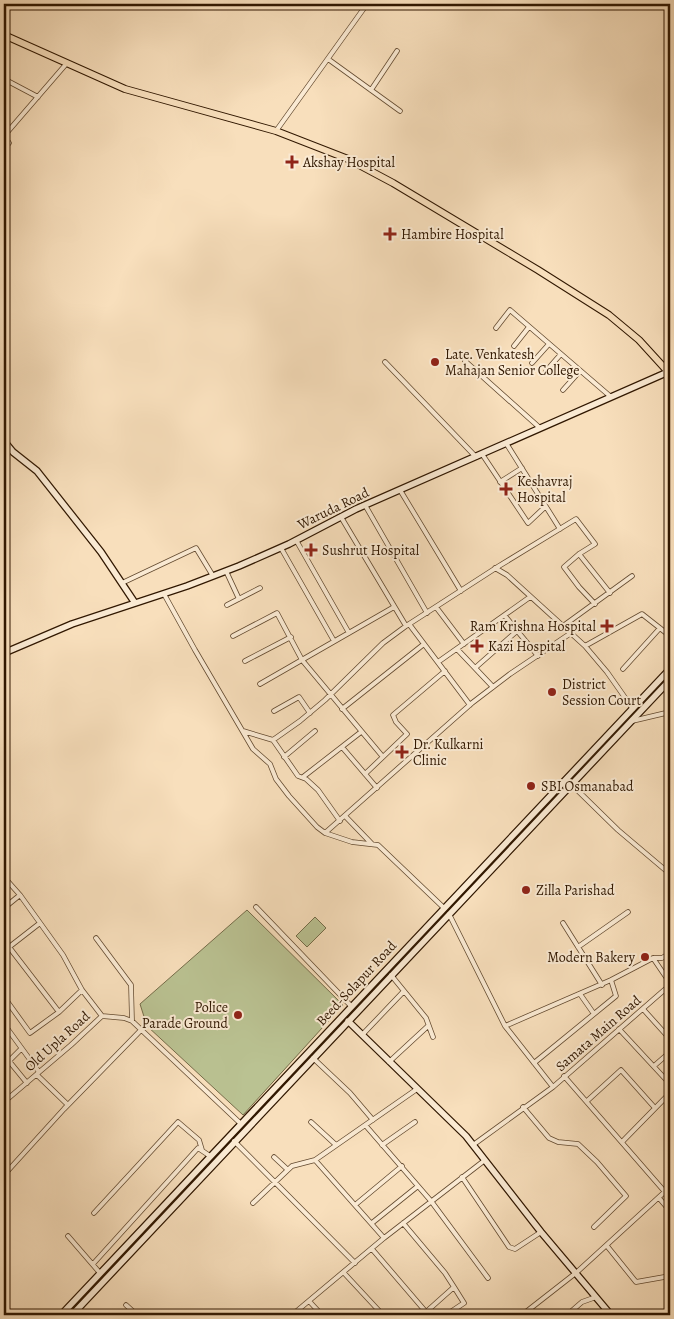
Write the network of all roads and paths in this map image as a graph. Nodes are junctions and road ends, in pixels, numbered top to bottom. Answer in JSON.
{"nodes":[{"id":1,"x":367,"y":4,"type":"edge"},
{"id":2,"x":6,"y":37,"type":"edge"},
{"id":3,"x":4,"y":47,"type":"edge"},
{"id":4,"x":396,"y":51,"type":"dead end"},
{"id":5,"x":328,"y":59,"type":"junction"},
{"id":6,"x":67,"y":63,"type":"junction"},
{"id":7,"x":4,"y":79,"type":"edge"},
{"id":8,"x":371,"y":90,"type":"junction"},
{"id":9,"x":38,"y":97,"type":"junction"},
{"id":10,"x":400,"y":112,"type":"dead end"},
{"id":11,"x":276,"y":131,"type":"junction"},
{"id":12,"x":4,"y":148,"type":"edge"},
{"id":13,"x":530,"y":327,"type":"junction"},
{"id":14,"x":496,"y":328,"type":"dead end"},
{"id":15,"x":549,"y":344,"type":"junction"},
{"id":16,"x":514,"y":346,"type":"dead end"},
{"id":17,"x":561,"y":354,"type":"junction"},
{"id":18,"x":465,"y":361,"type":"dead end"},
{"id":19,"x":385,"y":362,"type":"dead end"},
{"id":20,"x":670,"y":362,"type":"edge"},
{"id":21,"x":532,"y":363,"type":"dead end"},
{"id":22,"x":580,"y":370,"type":"junction"},
{"id":23,"x":667,"y":371,"type":"edge"},
{"id":24,"x":546,"y":372,"type":"dead end"},
{"id":25,"x":564,"y":390,"type":"dead end"},
{"id":26,"x":611,"y":397,"type":"junction"},
{"id":27,"x":540,"y":428,"type":"junction"},
{"id":28,"x":4,"y":441,"type":"edge"},
{"id":29,"x":506,"y":443,"type":"junction"},
{"id":30,"x":479,"y":455,"type":"junction"},
{"id":31,"x":522,"y":468,"type":"junction"},
{"id":32,"x":500,"y":482,"type":"junction"},
{"id":33,"x":400,"y":490,"type":"junction"},
{"id":34,"x":365,"y":505,"type":"junction"},
{"id":35,"x":545,"y":507,"type":"junction"},
{"id":36,"x":341,"y":517,"type":"junction"},
{"id":37,"x":560,"y":529,"type":"junction"},
{"id":38,"x":296,"y":540,"type":"junction"},
{"id":39,"x":280,"y":547,"type":"junction"},
{"id":40,"x":579,"y":554,"type":"junction"},
{"id":41,"x":495,"y":568,"type":"junction"},
{"id":42,"x":226,"y":571,"type":"junction"},
{"id":43,"x":213,"y":576,"type":"junction"},
{"id":44,"x":632,"y":576,"type":"dead end"},
{"id":45,"x":122,"y":583,"type":"junction"},
{"id":46,"x":260,"y":588,"type":"dead end"},
{"id":47,"x":461,"y":591,"type":"junction"},
{"id":48,"x":610,"y":593,"type":"junction"},
{"id":49,"x":164,"y":594,"type":"junction"},
{"id":50,"x":530,"y":597,"type":"junction"},
{"id":51,"x":239,"y":599,"type":"junction"},
{"id":52,"x":135,"y":603,"type":"junction"},
{"id":53,"x":595,"y":604,"type":"junction"},
{"id":54,"x":227,"y":605,"type":"dead end"},
{"id":55,"x":394,"y":607,"type":"junction"},
{"id":56,"x":436,"y":607,"type":"junction"},
{"id":57,"x":427,"y":612,"type":"junction"},
{"id":58,"x":505,"y":616,"type":"junction"},
{"id":59,"x":407,"y":625,"type":"junction"},
{"id":60,"x":563,"y":626,"type":"junction"},
{"id":61,"x":660,"y":628,"type":"junction"},
{"id":62,"x":518,"y":631,"type":"junction"},
{"id":63,"x":349,"y":632,"type":"junction"},
{"id":64,"x":571,"y":633,"type":"junction"},
{"id":65,"x":233,"y":636,"type":"dead end"},
{"id":66,"x":670,"y":636,"type":"edge"},
{"id":67,"x":290,"y":637,"type":"junction"},
{"id":68,"x":334,"y":641,"type":"junction"},
{"id":69,"x":424,"y":644,"type":"junction"},
{"id":70,"x":464,"y":644,"type":"junction"},
{"id":71,"x":585,"y":646,"type":"junction"},
{"id":72,"x":457,"y":649,"type":"junction"},
{"id":73,"x":4,"y":653,"type":"edge"},
{"id":74,"x":538,"y":656,"type":"junction"},
{"id":75,"x":302,"y":660,"type":"junction"},
{"id":76,"x":245,"y":662,"type":"dead end"},
{"id":77,"x":438,"y":662,"type":"junction"},
{"id":78,"x":475,"y":668,"type":"junction"},
{"id":79,"x":670,"y":668,"type":"edge"},
{"id":80,"x":623,"y":669,"type":"dead end"},
{"id":81,"x":444,"y":671,"type":"junction"},
{"id":82,"x":670,"y":680,"type":"edge"},
{"id":83,"x":260,"y":684,"type":"dead end"},
{"id":84,"x":493,"y":687,"type":"junction"},
{"id":85,"x":331,"y":694,"type":"junction"},
{"id":86,"x":470,"y":705,"type":"junction"},
{"id":87,"x":342,"y":709,"type":"junction"},
{"id":88,"x":633,"y":709,"type":"junction"},
{"id":89,"x":274,"y":711,"type":"dead end"},
{"id":90,"x":670,"y":712,"type":"edge"},
{"id":91,"x":310,"y":713,"type":"junction"},
{"id":92,"x":632,"y":721,"type":"junction"},
{"id":93,"x":242,"y":731,"type":"junction"},
{"id":94,"x":315,"y":731,"type":"dead end"},
{"id":95,"x":361,"y":732,"type":"junction"},
{"id":96,"x":273,"y":740,"type":"junction"},
{"id":97,"x":342,"y":747,"type":"junction"},
{"id":98,"x":284,"y":757,"type":"junction"},
{"id":99,"x":383,"y":757,"type":"junction"},
{"id":100,"x":365,"y":774,"type":"junction"},
{"id":101,"x":302,"y":777,"type":"junction"},
{"id":102,"x":572,"y":784,"type":"junction"},
{"id":103,"x":377,"y":788,"type":"junction"},
{"id":104,"x":346,"y":816,"type":"junction"},
{"id":105,"x":340,"y":821,"type":"junction"},
{"id":106,"x":325,"y":833,"type":"junction"},
{"id":107,"x":372,"y":845,"type":"junction"},
{"id":108,"x":670,"y":874,"type":"edge"},
{"id":109,"x":4,"y":877,"type":"edge"},
{"id":110,"x":20,"y":895,"type":"junction"},
{"id":111,"x":256,"y":907,"type":"dead end"},
{"id":112,"x":4,"y":908,"type":"edge"},
{"id":113,"x":444,"y":908,"type":"junction"},
{"id":114,"x":628,"y":912,"type":"dead end"},
{"id":115,"x":449,"y":914,"type":"junction"},
{"id":116,"x":40,"y":923,"type":"junction"},
{"id":117,"x":563,"y":923,"type":"dead end"},
{"id":118,"x":96,"y":938,"type":"dead end"},
{"id":119,"x":9,"y":947,"type":"junction"},
{"id":120,"x":578,"y":947,"type":"junction"},
{"id":121,"x":4,"y":951,"type":"edge"},
{"id":122,"x":670,"y":953,"type":"edge"},
{"id":123,"x":653,"y":958,"type":"junction"},
{"id":124,"x":391,"y":976,"type":"junction"},
{"id":125,"x":611,"y":980,"type":"junction"},
{"id":126,"x":670,"y":984,"type":"edge"},
{"id":127,"x":602,"y":985,"type":"junction"},
{"id":128,"x":82,"y":990,"type":"junction"},
{"id":129,"x":404,"y":991,"type":"junction"},
{"id":130,"x":580,"y":994,"type":"junction"},
{"id":131,"x":4,"y":997,"type":"edge"},
{"id":132,"x":351,"y":1006,"type":"junction"},
{"id":133,"x":643,"y":1010,"type":"junction"},
{"id":134,"x":59,"y":1012,"type":"junction"},
{"id":135,"x":594,"y":1014,"type":"junction"},
{"id":136,"x":102,"y":1016,"type":"junction"},
{"id":137,"x":132,"y":1021,"type":"junction"},
{"id":138,"x":348,"y":1021,"type":"junction"},
{"id":139,"x":4,"y":1024,"type":"edge"},
{"id":140,"x":428,"y":1026,"type":"junction"},
{"id":141,"x":505,"y":1026,"type":"junction"},
{"id":142,"x":670,"y":1028,"type":"edge"},
{"id":143,"x":619,"y":1029,"type":"junction"},
{"id":144,"x":141,"y":1030,"type":"junction"},
{"id":145,"x":665,"y":1033,"type":"junction"},
{"id":146,"x":362,"y":1035,"type":"junction"},
{"id":147,"x":433,"y":1037,"type":"dead end"},
{"id":148,"x":670,"y":1039,"type":"edge"},
{"id":149,"x":22,"y":1049,"type":"junction"},
{"id":150,"x":670,"y":1052,"type":"edge"},
{"id":151,"x":314,"y":1058,"type":"junction"},
{"id":152,"x":9,"y":1061,"type":"junction"},
{"id":153,"x":389,"y":1062,"type":"junction"},
{"id":154,"x":534,"y":1063,"type":"junction"},
{"id":155,"x":4,"y":1065,"type":"edge"},
{"id":156,"x":654,"y":1066,"type":"junction"},
{"id":157,"x":38,"y":1073,"type":"junction"},
{"id":158,"x":564,"y":1076,"type":"junction"},
{"id":159,"x":27,"y":1083,"type":"junction"},
{"id":160,"x":670,"y":1084,"type":"edge"},
{"id":161,"x":553,"y":1087,"type":"junction"},
{"id":162,"x":417,"y":1089,"type":"junction"},
{"id":163,"x":670,"y":1093,"type":"edge"},
{"id":164,"x":587,"y":1101,"type":"junction"},
{"id":165,"x":4,"y":1102,"type":"edge"},
{"id":166,"x":68,"y":1105,"type":"junction"},
{"id":167,"x":523,"y":1107,"type":"junction"},
{"id":168,"x":655,"y":1108,"type":"junction"},
{"id":169,"x":373,"y":1120,"type":"junction"},
{"id":170,"x":312,"y":1122,"type":"dead end"},
{"id":171,"x":415,"y":1122,"type":"dead end"},
{"id":172,"x":240,"y":1124,"type":"junction"},
{"id":173,"x":366,"y":1126,"type":"junction"},
{"id":174,"x":234,"y":1142,"type":"junction"},
{"id":175,"x":622,"y":1142,"type":"junction"},
{"id":176,"x":336,"y":1145,"type":"junction"},
{"id":177,"x":382,"y":1145,"type":"junction"},
{"id":178,"x":473,"y":1145,"type":"junction"},
{"id":179,"x":202,"y":1150,"type":"junction"},
{"id":180,"x":210,"y":1156,"type":"junction"},
{"id":181,"x":274,"y":1157,"type":"dead end"},
{"id":182,"x":315,"y":1160,"type":"junction"},
{"id":183,"x":485,"y":1160,"type":"junction"},
{"id":184,"x":402,"y":1166,"type":"junction"},
{"id":185,"x":288,"y":1170,"type":"junction"},
{"id":186,"x":4,"y":1175,"type":"edge"},
{"id":187,"x":462,"y":1177,"type":"junction"},
{"id":188,"x":275,"y":1183,"type":"junction"},
{"id":189,"x":418,"y":1186,"type":"junction"},
{"id":190,"x":670,"y":1188,"type":"edge"},
{"id":191,"x":665,"y":1192,"type":"junction"},
{"id":192,"x":659,"y":1198,"type":"junction"},
{"id":193,"x":431,"y":1201,"type":"junction"},
{"id":194,"x":254,"y":1203,"type":"dead end"},
{"id":195,"x":355,"y":1205,"type":"junction"},
{"id":196,"x":670,"y":1211,"type":"edge"},
{"id":197,"x":94,"y":1213,"type":"dead end"},
{"id":198,"x":372,"y":1223,"type":"junction"},
{"id":199,"x":403,"y":1223,"type":"junction"},
{"id":200,"x":594,"y":1227,"type":"dead end"},
{"id":201,"x":541,"y":1232,"type":"junction"},
{"id":202,"x":68,"y":1236,"type":"dead end"},
{"id":203,"x":384,"y":1238,"type":"junction"},
{"id":204,"x":607,"y":1246,"type":"junction"},
{"id":205,"x":372,"y":1248,"type":"junction"},
{"id":206,"x":355,"y":1263,"type":"junction"},
{"id":207,"x":93,"y":1264,"type":"junction"},
{"id":208,"x":100,"y":1272,"type":"junction"},
{"id":209,"x":577,"y":1272,"type":"junction"},
{"id":210,"x":344,"y":1273,"type":"junction"},
{"id":211,"x":670,"y":1276,"type":"edge"},
{"id":212,"x":488,"y":1278,"type":"dead end"},
{"id":213,"x":454,"y":1287,"type":"junction"},
{"id":214,"x":597,"y":1297,"type":"junction"},
{"id":215,"x":309,"y":1302,"type":"junction"},
{"id":216,"x":126,"y":1305,"type":"dead end"},
{"id":217,"x":61,"y":1315,"type":"edge"},
{"id":218,"x":72,"y":1315,"type":"edge"},
{"id":219,"x":136,"y":1315,"type":"edge"},
{"id":220,"x":292,"y":1315,"type":"edge"},
{"id":221,"x":322,"y":1315,"type":"edge"},
{"id":222,"x":383,"y":1315,"type":"edge"},
{"id":223,"x":446,"y":1315,"type":"edge"},
{"id":224,"x":522,"y":1315,"type":"edge"},
{"id":225,"x":567,"y":1315,"type":"edge"},
{"id":226,"x":611,"y":1315,"type":"edge"}],
"edges":[{"from":1,"to":5,"type":"street"},
{"from":2,"to":3,"type":"street"},
{"from":2,"to":6,"type":"main road"},
{"from":4,"to":8,"type":"street"},
{"from":5,"to":8,"type":"street"},
{"from":5,"to":11,"type":"street"},
{"from":6,"to":9,"type":"street"},
{"from":6,"to":11,"type":"main road"},
{"from":7,"to":9,"type":"street"},
{"from":8,"to":10,"type":"street"},
{"from":9,"to":12,"type":"street"},
{"from":11,"to":23,"type":"main road"},
{"from":13,"to":14,"type":"street"},
{"from":13,"to":15,"type":"street"},
{"from":13,"to":16,"type":"street"},
{"from":15,"to":17,"type":"street"},
{"from":15,"to":21,"type":"street"},
{"from":17,"to":22,"type":"street"},
{"from":17,"to":24,"type":"street"},
{"from":18,"to":27,"type":"street"},
{"from":19,"to":30,"type":"street"},
{"from":20,"to":23,"type":"street"},
{"from":22,"to":25,"type":"street"},
{"from":22,"to":26,"type":"street"},
{"from":23,"to":26,"type":"main road","name":"Waruda Road"},
{"from":26,"to":27,"type":"main road","name":"Waruda Road"},
{"from":27,"to":29,"type":"main road","name":"Waruda Road"},
{"from":28,"to":45,"type":"main road"},
{"from":29,"to":30,"type":"main road","name":"Waruda Road"},
{"from":29,"to":31,"type":"street"},
{"from":30,"to":32,"type":"street"},
{"from":30,"to":33,"type":"main road","name":"Waruda Road"},
{"from":31,"to":32,"type":"street"},
{"from":31,"to":35,"type":"street"},
{"from":32,"to":35,"type":"street"},
{"from":33,"to":34,"type":"main road","name":"Waruda Road"},
{"from":33,"to":47,"type":"street"},
{"from":34,"to":36,"type":"main road","name":"Waruda Road"},
{"from":34,"to":57,"type":"street"},
{"from":35,"to":37,"type":"street"},
{"from":36,"to":38,"type":"main road","name":"Waruda Road"},
{"from":36,"to":55,"type":"street"},
{"from":37,"to":40,"type":"street"},
{"from":37,"to":41,"type":"street"},
{"from":38,"to":39,"type":"main road","name":"Waruda Road"},
{"from":38,"to":63,"type":"street"},
{"from":39,"to":42,"type":"main road","name":"Waruda Road"},
{"from":39,"to":68,"type":"street"},
{"from":40,"to":48,"type":"street"},
{"from":40,"to":53,"type":"street"},
{"from":41,"to":47,"type":"street"},
{"from":41,"to":50,"type":"street"},
{"from":42,"to":43,"type":"main road","name":"Waruda Road"},
{"from":42,"to":51,"type":"street"},
{"from":43,"to":45,"type":"street"},
{"from":43,"to":49,"type":"main road","name":"Waruda Road"},
{"from":44,"to":48,"type":"street"},
{"from":45,"to":52,"type":"main road"},
{"from":46,"to":51,"type":"street"},
{"from":47,"to":56,"type":"street"},
{"from":48,"to":53,"type":"street"},
{"from":49,"to":52,"type":"main road","name":"Waruda Road"},
{"from":49,"to":93,"type":"street"},
{"from":50,"to":58,"type":"street"},
{"from":50,"to":60,"type":"street"},
{"from":51,"to":54,"type":"street"},
{"from":52,"to":73,"type":"main road","name":"Waruda Road"},
{"from":53,"to":60,"type":"street"},
{"from":55,"to":59,"type":"street"},
{"from":55,"to":63,"type":"street"},
{"from":56,"to":57,"type":"street"},
{"from":56,"to":70,"type":"street"},
{"from":57,"to":59,"type":"street"},
{"from":58,"to":62,"type":"street"},
{"from":58,"to":70,"type":"street"},
{"from":59,"to":69,"type":"street"},
{"from":59,"to":85,"type":"street"},
{"from":60,"to":64,"type":"street"},
{"from":61,"to":66,"type":"street"},
{"from":61,"to":71,"type":"street"},
{"from":61,"to":80,"type":"street"},
{"from":62,"to":74,"type":"street"},
{"from":62,"to":78,"type":"street"},
{"from":63,"to":68,"type":"street"},
{"from":64,"to":71,"type":"street"},
{"from":64,"to":74,"type":"street"},
{"from":65,"to":67,"type":"street"},
{"from":67,"to":75,"type":"street"},
{"from":67,"to":76,"type":"street"},
{"from":68,"to":75,"type":"street"},
{"from":69,"to":77,"type":"street"},
{"from":69,"to":87,"type":"street"},
{"from":70,"to":72,"type":"street"},
{"from":71,"to":88,"type":"street"},
{"from":72,"to":77,"type":"street"},
{"from":72,"to":78,"type":"street"},
{"from":74,"to":84,"type":"street"},
{"from":75,"to":83,"type":"street"},
{"from":75,"to":85,"type":"street"},
{"from":77,"to":81,"type":"street"},
{"from":78,"to":84,"type":"street"},
{"from":79,"to":88,"type":"main road","name":"Beed-Solapur Road"},
{"from":81,"to":86,"type":"street"},
{"from":81,"to":99,"type":"street"},
{"from":82,"to":92,"type":"main road","name":"Beed-Solapur Road"},
{"from":84,"to":86,"type":"street"},
{"from":85,"to":87,"type":"street"},
{"from":85,"to":91,"type":"street"},
{"from":86,"to":103,"type":"street"},
{"from":87,"to":95,"type":"street"},
{"from":88,"to":113,"type":"main road","name":"Beed-Solapur Road"},
{"from":89,"to":91,"type":"street"},
{"from":90,"to":92,"type":"street"},
{"from":91,"to":96,"type":"street"},
{"from":92,"to":102,"type":"main road","name":"Beed-Solapur Road"},
{"from":93,"to":96,"type":"street"},
{"from":93,"to":106,"type":"street"},
{"from":94,"to":98,"type":"street"},
{"from":95,"to":97,"type":"street"},
{"from":95,"to":99,"type":"street"},
{"from":96,"to":98,"type":"street"},
{"from":97,"to":100,"type":"street"},
{"from":97,"to":101,"type":"street"},
{"from":98,"to":101,"type":"street"},
{"from":99,"to":100,"type":"street"},
{"from":100,"to":103,"type":"street"},
{"from":101,"to":105,"type":"street"},
{"from":102,"to":108,"type":"street"},
{"from":102,"to":115,"type":"main road","name":"Beed-Solapur Road"},
{"from":103,"to":104,"type":"street"},
{"from":104,"to":105,"type":"street"},
{"from":104,"to":107,"type":"street"},
{"from":105,"to":106,"type":"street"},
{"from":106,"to":107,"type":"street"},
{"from":107,"to":113,"type":"street"},
{"from":109,"to":110,"type":"street"},
{"from":110,"to":112,"type":"street"},
{"from":110,"to":116,"type":"street"},
{"from":111,"to":132,"type":"street"},
{"from":113,"to":132,"type":"main road","name":"Beed-Solapur Road"},
{"from":114,"to":120,"type":"street"},
{"from":115,"to":124,"type":"main road","name":"Beed-Solapur Road"},
{"from":115,"to":141,"type":"street","name":"Samata Main Road"},
{"from":116,"to":119,"type":"street"},
{"from":116,"to":128,"type":"street"},
{"from":117,"to":120,"type":"street"},
{"from":118,"to":137,"type":"street"},
{"from":119,"to":121,"type":"street"},
{"from":119,"to":134,"type":"street"},
{"from":120,"to":127,"type":"street"},
{"from":122,"to":123,"type":"street","name":"Samata Main Road"},
{"from":123,"to":125,"type":"street","name":"Samata Main Road"},
{"from":123,"to":126,"type":"street"},
{"from":124,"to":129,"type":"street"},
{"from":124,"to":138,"type":"main road","name":"Beed-Solapur Road"},
{"from":125,"to":127,"type":"street","name":"Samata Main Road"},
{"from":125,"to":135,"type":"street"},
{"from":126,"to":133,"type":"street","name":"Samata Main Road"},
{"from":127,"to":130,"type":"street","name":"Samata Main Road"},
{"from":128,"to":134,"type":"street"},
{"from":128,"to":136,"type":"street"},
{"from":129,"to":140,"type":"street"},
{"from":129,"to":146,"type":"street"},
{"from":130,"to":135,"type":"street"},
{"from":130,"to":141,"type":"street","name":"Samata Main Road"},
{"from":131,"to":134,"type":"street"},
{"from":132,"to":172,"type":"main road","name":"Beed-Solapur Road"},
{"from":133,"to":143,"type":"street","name":"Samata Main Road"},
{"from":133,"to":145,"type":"street"},
{"from":135,"to":154,"type":"street"},
{"from":136,"to":137,"type":"street"},
{"from":136,"to":157,"type":"street","name":"Old Upla Road"},
{"from":137,"to":144,"type":"street"},
{"from":138,"to":146,"type":"main road"},
{"from":138,"to":151,"type":"main road","name":"Beed-Solapur Road"},
{"from":139,"to":149,"type":"street"},
{"from":140,"to":147,"type":"street"},
{"from":140,"to":153,"type":"street"},
{"from":141,"to":154,"type":"street","name":"Samata Main Road"},
{"from":142,"to":145,"type":"street"},
{"from":143,"to":156,"type":"street"},
{"from":143,"to":158,"type":"street","name":"Samata Main Road"},
{"from":144,"to":166,"type":"street"},
{"from":144,"to":172,"type":"street"},
{"from":145,"to":148,"type":"street"},
{"from":146,"to":153,"type":"main road"},
{"from":149,"to":152,"type":"street"},
{"from":149,"to":157,"type":"street"},
{"from":150,"to":156,"type":"street"},
{"from":151,"to":169,"type":"street"},
{"from":151,"to":174,"type":"main road","name":"Beed-Solapur Road"},
{"from":152,"to":155,"type":"street"},
{"from":152,"to":159,"type":"street"},
{"from":153,"to":162,"type":"main road"},
{"from":154,"to":161,"type":"street","name":"Samata Main Road"},
{"from":156,"to":160,"type":"street"},
{"from":157,"to":159,"type":"street","name":"Old Upla Road"},
{"from":157,"to":166,"type":"street"},
{"from":158,"to":161,"type":"street","name":"Samata Main Road"},
{"from":158,"to":164,"type":"street"},
{"from":159,"to":165,"type":"street","name":"Old Upla Road"},
{"from":161,"to":167,"type":"street"},
{"from":162,"to":169,"type":"street"},
{"from":162,"to":178,"type":"main road"},
{"from":163,"to":168,"type":"street"},
{"from":164,"to":168,"type":"street"},
{"from":164,"to":175,"type":"street"},
{"from":166,"to":186,"type":"street"},
{"from":167,"to":178,"type":"street"},
{"from":167,"to":200,"type":"street"},
{"from":168,"to":175,"type":"street"},
{"from":169,"to":173,"type":"street"},
{"from":170,"to":176,"type":"street"},
{"from":171,"to":177,"type":"street"},
{"from":172,"to":180,"type":"main road","name":"Beed-Solapur Road"},
{"from":173,"to":176,"type":"street"},
{"from":173,"to":177,"type":"street"},
{"from":174,"to":188,"type":"street"},
{"from":174,"to":218,"type":"main road","name":"Beed-Solapur Road"},
{"from":175,"to":191,"type":"street"},
{"from":176,"to":182,"type":"street"},
{"from":177,"to":184,"type":"street"},
{"from":178,"to":183,"type":"main road"},
{"from":179,"to":180,"type":"street"},
{"from":179,"to":197,"type":"street"},
{"from":179,"to":207,"type":"street"},
{"from":180,"to":208,"type":"main road","name":"Beed-Solapur Road"},
{"from":181,"to":185,"type":"street"},
{"from":182,"to":185,"type":"street"},
{"from":182,"to":195,"type":"street"},
{"from":183,"to":187,"type":"street"},
{"from":183,"to":201,"type":"main road"},
{"from":184,"to":189,"type":"street"},
{"from":184,"to":195,"type":"street"},
{"from":185,"to":188,"type":"street"},
{"from":187,"to":193,"type":"street"},
{"from":187,"to":201,"type":"street"},
{"from":188,"to":194,"type":"street"},
{"from":188,"to":206,"type":"street"},
{"from":189,"to":193,"type":"street"},
{"from":189,"to":198,"type":"street"},
{"from":190,"to":191,"type":"street"},
{"from":191,"to":192,"type":"street"},
{"from":192,"to":196,"type":"street"},
{"from":192,"to":204,"type":"street"},
{"from":193,"to":199,"type":"street"},
{"from":193,"to":212,"type":"street"},
{"from":195,"to":198,"type":"street"},
{"from":198,"to":203,"type":"street"},
{"from":199,"to":203,"type":"street"},
{"from":199,"to":213,"type":"street"},
{"from":201,"to":209,"type":"main road"},
{"from":202,"to":207,"type":"street"},
{"from":203,"to":205,"type":"street"},
{"from":204,"to":209,"type":"street"},
{"from":204,"to":211,"type":"street"},
{"from":205,"to":206,"type":"street"},
{"from":205,"to":213,"type":"street"},
{"from":206,"to":210,"type":"street"},
{"from":207,"to":208,"type":"street"},
{"from":208,"to":217,"type":"main road","name":"Beed-Solapur Road"},
{"from":209,"to":214,"type":"main road"},
{"from":209,"to":224,"type":"street"},
{"from":210,"to":215,"type":"street"},
{"from":210,"to":222,"type":"street"},
{"from":213,"to":223,"type":"street"},
{"from":214,"to":225,"type":"street"},
{"from":214,"to":226,"type":"main road"},
{"from":215,"to":220,"type":"street"},
{"from":215,"to":221,"type":"street"},
{"from":216,"to":219,"type":"street"}]}
